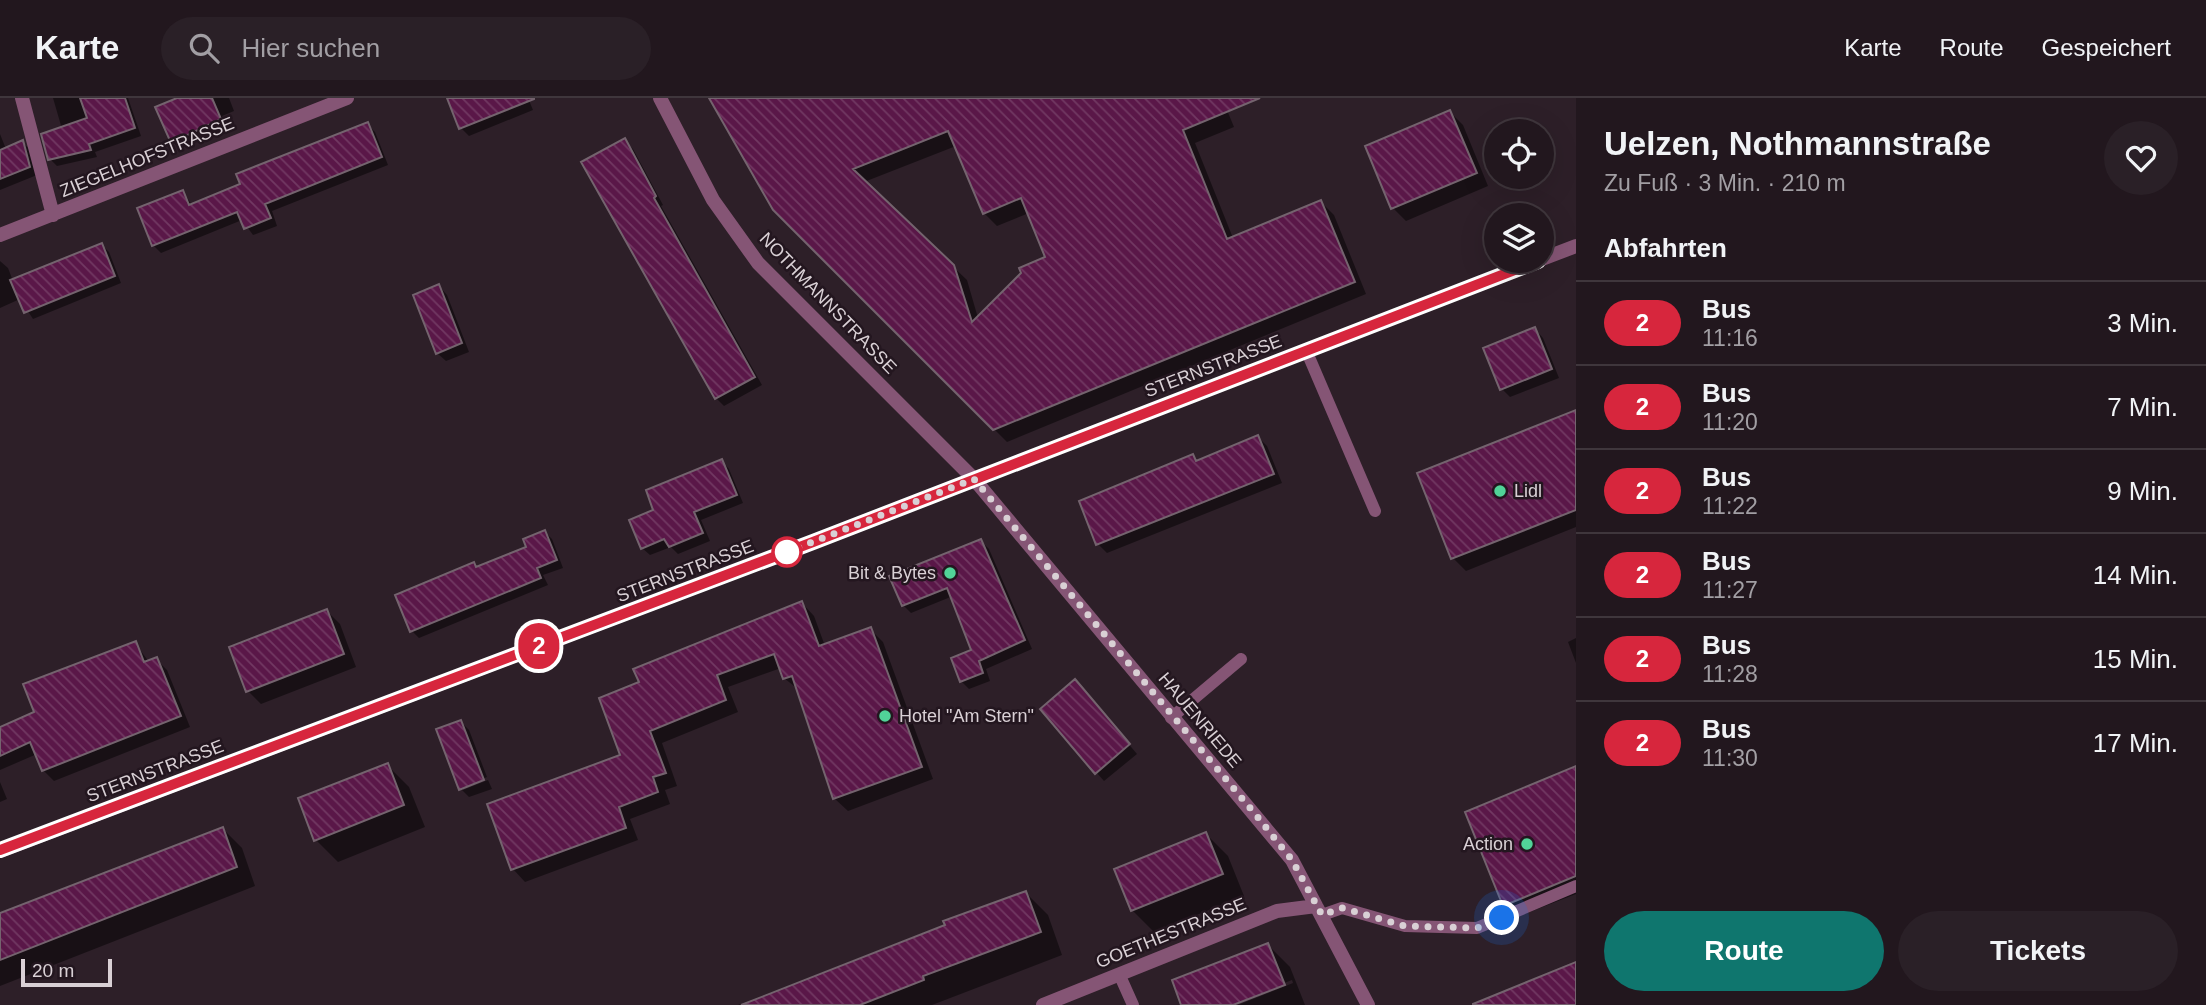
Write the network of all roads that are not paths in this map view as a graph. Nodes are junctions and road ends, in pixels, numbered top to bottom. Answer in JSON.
{"nodes":[{"id":1,"x":22,"y":98,"type":"edge"},
{"id":2,"x":346,"y":98,"type":"edge"},
{"id":3,"x":660,"y":98,"type":"edge"},
{"id":4,"x":53,"y":215,"type":"junction"},
{"id":5,"x":0,"y":234,"type":"edge"},
{"id":6,"x":1576,"y":246,"type":"edge"},
{"id":7,"x":1554,"y":255,"type":"edge"},
{"id":8,"x":1506,"y":273,"type":"edge"},
{"id":9,"x":1306,"y":350,"type":"junction"},
{"id":10,"x":974,"y":479,"type":"junction"},
{"id":11,"x":1375,"y":512,"type":"dead end"},
{"id":12,"x":1241,"y":659,"type":"dead end"},
{"id":13,"x":1171,"y":718,"type":"junction"},
{"id":14,"x":0,"y":850,"type":"edge"},
{"id":15,"x":1576,"y":886,"type":"edge"},
{"id":16,"x":1319,"y":911,"type":"junction"},
{"id":17,"x":1120,"y":976,"type":"junction"},
{"id":18,"x":1043,"y":1005,"type":"edge"},
{"id":19,"x":1133,"y":1005,"type":"edge"},
{"id":20,"x":1368,"y":1005,"type":"edge"}],
"edges":[{"from":1,"to":4,"type":"street"},
{"from":2,"to":4,"type":"street","name":"ZIEGELHOFSTRASSE"},
{"from":3,"to":10,"type":"street","name":"NOTHMANNSTRASSE"},
{"from":4,"to":5,"type":"street","name":"ZIEGELHOFSTRASSE"},
{"from":6,"to":7,"type":"street","name":"STERNSTRASSE"},
{"from":8,"to":9,"type":"street","name":"STERNSTRASSE"},
{"from":9,"to":10,"type":"street","name":"STERNSTRASSE"},
{"from":9,"to":11,"type":"lane"},
{"from":10,"to":13,"type":"street","name":"HAUENRIEDE"},
{"from":10,"to":14,"type":"street","name":"STERNSTRASSE"},
{"from":12,"to":13,"type":"lane"},
{"from":13,"to":16,"type":"street","name":"HAUENRIEDE"},
{"from":15,"to":16,"type":"lane"},
{"from":16,"to":17,"type":"street","name":"GOETHESTRASSE"},
{"from":16,"to":20,"type":"street","name":"HAUENRIEDE"},
{"from":17,"to":18,"type":"street","name":"GOETHESTRASSE"},
{"from":17,"to":19,"type":"lane"}]}
